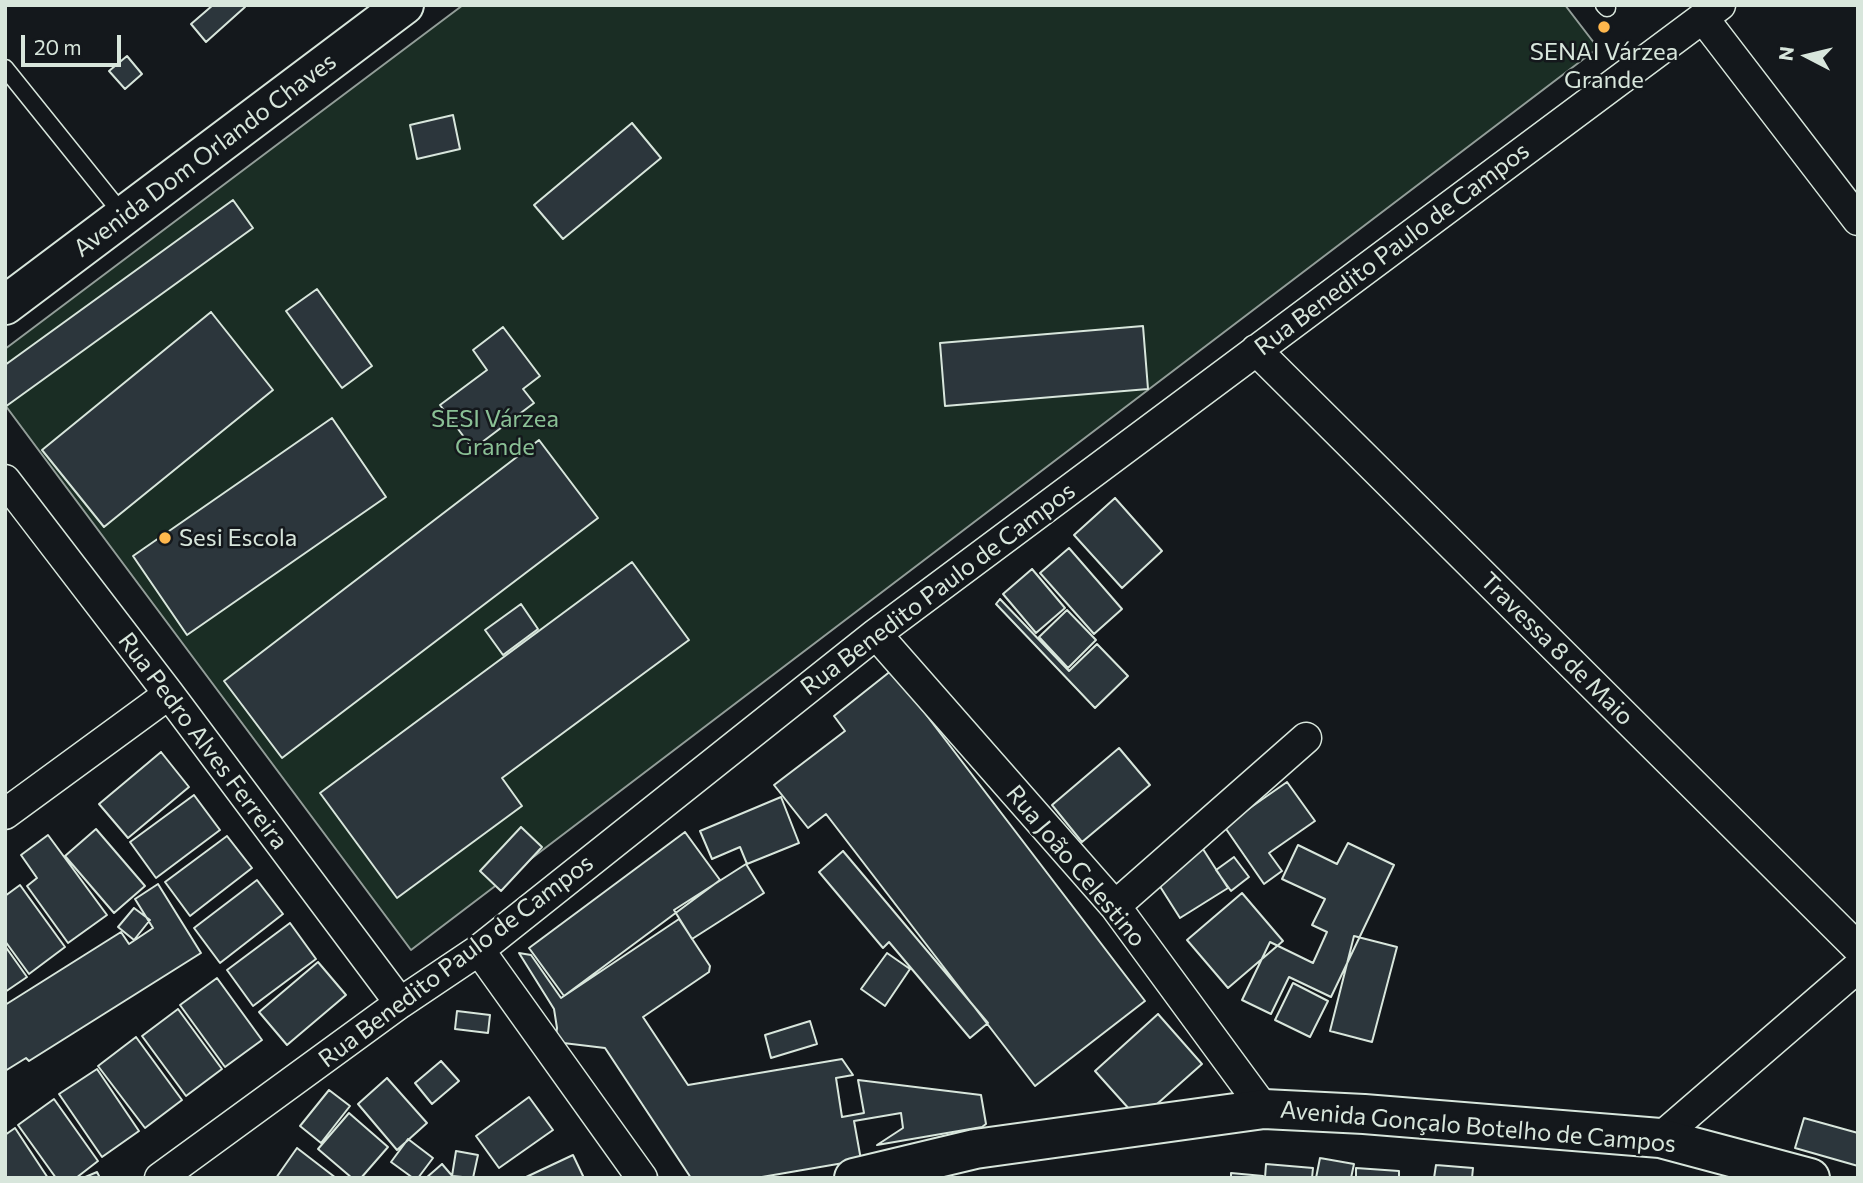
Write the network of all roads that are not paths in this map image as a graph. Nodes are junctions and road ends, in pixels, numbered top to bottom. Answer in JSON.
{"nodes":[{"id":1,"x":404,"y":5,"type":"edge"},
{"id":2,"x":1712,"y":12,"type":"edge"},
{"id":3,"x":5,"y":68,"type":"edge"},
{"id":4,"x":124,"y":216,"type":"junction"},
{"id":5,"x":1858,"y":220,"type":"edge"},
{"id":6,"x":5,"y":305,"type":"edge"},
{"id":7,"x":1256,"y":350,"type":"junction"},
{"id":8,"x":5,"y":480,"type":"edge"},
{"id":9,"x":876,"y":634,"type":"junction"},
{"id":10,"x":169,"y":694,"type":"junction"},
{"id":11,"x":1306,"y":738,"type":"dead end"},
{"id":12,"x":5,"y":814,"type":"edge"},
{"id":13,"x":1115,"y":906,"type":"junction"},
{"id":14,"x":1858,"y":948,"type":"edge"},
{"id":15,"x":479,"y":950,"type":"junction"},
{"id":16,"x":1858,"y":967,"type":"edge"},
{"id":17,"x":400,"y":1003,"type":"junction"},
{"id":18,"x":1264,"y":1109,"type":"junction"},
{"id":19,"x":1660,"y":1138,"type":"junction"},
{"id":20,"x":1728,"y":1167,"type":"edge"},
{"id":21,"x":160,"y":1178,"type":"edge"},
{"id":22,"x":642,"y":1178,"type":"edge"},
{"id":23,"x":854,"y":1178,"type":"edge"},
{"id":24,"x":1810,"y":1178,"type":"edge"}],
"edges":[{"from":1,"to":4,"type":"street","name":"Avenida Dom Orlando Chaves"},
{"from":2,"to":5,"type":"street"},
{"from":2,"to":7,"type":"street","name":"Rua Benedito Paulo de Campos"},
{"from":3,"to":4,"type":"lane"},
{"from":4,"to":6,"type":"street","name":"Avenida Dom Orlando Chaves"},
{"from":7,"to":9,"type":"street","name":"Rua Benedito Paulo de Campos"},
{"from":7,"to":14,"type":"street","name":"Travessa 8 de Maio"},
{"from":8,"to":10,"type":"street","name":"Rua Pedro Alves Ferreira"},
{"from":9,"to":13,"type":"street","name":"Rua João Celestino"},
{"from":9,"to":15,"type":"street","name":"Rua Benedito Paulo de Campos"},
{"from":10,"to":12,"type":"street"},
{"from":10,"to":17,"type":"street","name":"Rua Pedro Alves Ferreira"},
{"from":11,"to":13,"type":"street"},
{"from":13,"to":18,"type":"street","name":"Rua João Celestino"},
{"from":15,"to":17,"type":"street","name":"Rua Benedito Paulo de Campos"},
{"from":15,"to":22,"type":"street"},
{"from":16,"to":19,"type":"street"},
{"from":17,"to":21,"type":"street","name":"Rua Benedito Paulo de Campos"},
{"from":18,"to":19,"type":"street","name":"Avenida Gonçalo Botelho de Campos"},
{"from":18,"to":23,"type":"street","name":"Avenida Gonçalo Botelho de Campos"},
{"from":19,"to":20,"type":"street","name":"Avenida Gonçalo Botelho de Campos"},
{"from":20,"to":24,"type":"street","name":"Avenida Gonçalo Botelho de Campos"}]}
